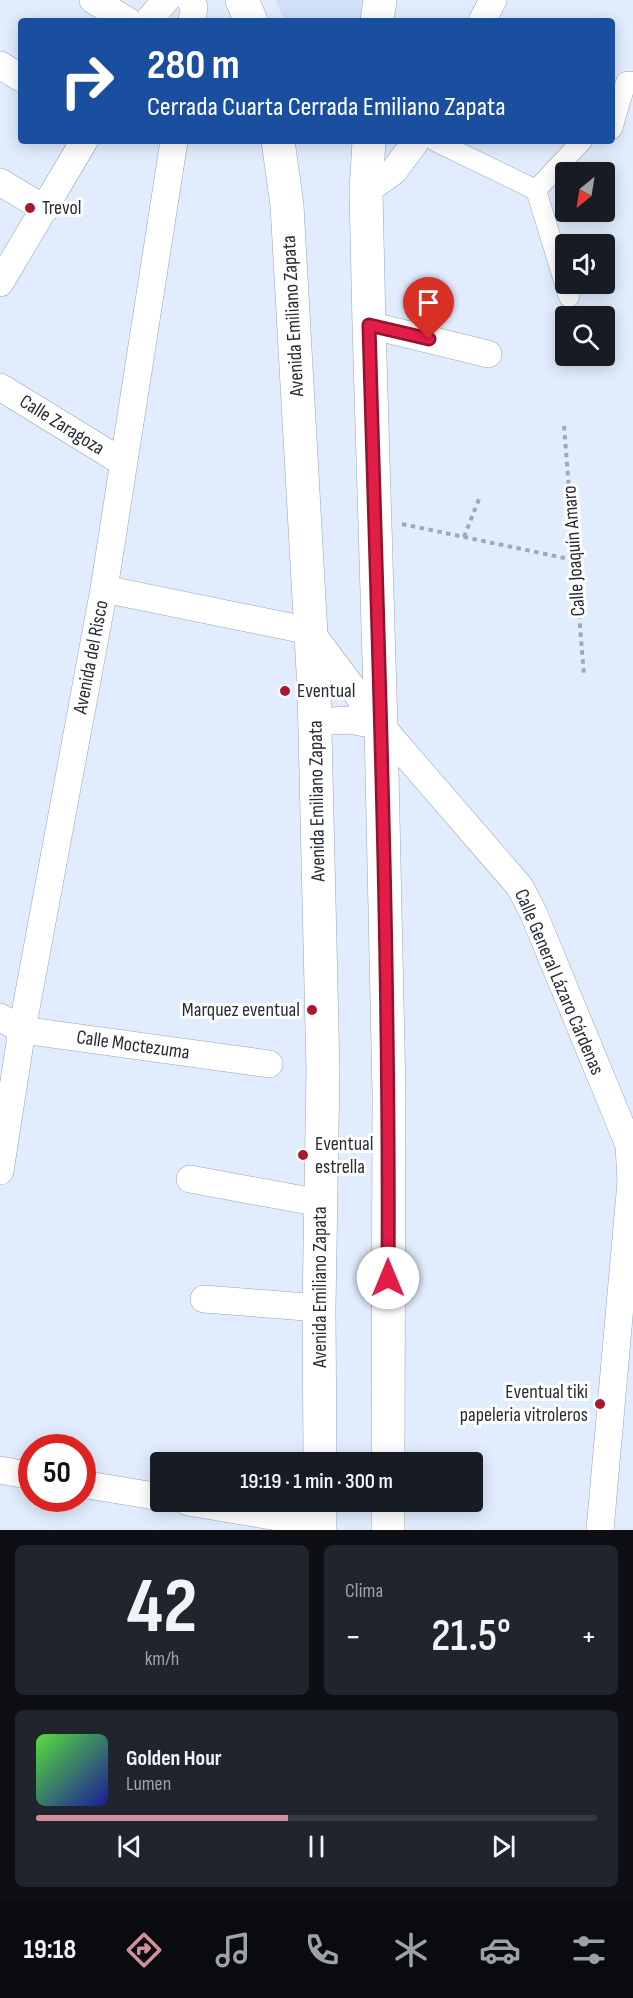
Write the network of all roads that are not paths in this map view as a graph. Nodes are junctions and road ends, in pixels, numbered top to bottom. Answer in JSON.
{"nodes":[{"id":1,"x":93,"y":0,"type":"edge"},
{"id":2,"x":166,"y":0,"type":"edge"},
{"id":3,"x":242,"y":0,"type":"edge"},
{"id":4,"x":380,"y":0,"type":"edge"},
{"id":5,"x":493,"y":0,"type":"edge"},
{"id":6,"x":123,"y":18,"type":"edge"},
{"id":7,"x":151,"y":18,"type":"edge"},
{"id":8,"x":250,"y":18,"type":"edge"},
{"id":9,"x":377,"y":18,"type":"edge"},
{"id":10,"x":484,"y":18,"type":"edge"},
{"id":11,"x":0,"y":65,"type":"edge"},
{"id":12,"x":18,"y":76,"type":"edge"},
{"id":13,"x":633,"y":82,"type":"edge"},
{"id":14,"x":615,"y":119,"type":"edge"},
{"id":15,"x":82,"y":144,"type":"edge"},
{"id":16,"x":174,"y":144,"type":"edge"},
{"id":17,"x":278,"y":144,"type":"edge"},
{"id":18,"x":369,"y":144,"type":"edge"},
{"id":19,"x":414,"y":144,"type":"edge"},
{"id":20,"x":441,"y":144,"type":"edge"},
{"id":21,"x":579,"y":144,"type":"edge"},
{"id":22,"x":0,"y":182,"type":"edge"},
{"id":23,"x":366,"y":190,"type":"junction"},
{"id":24,"x":536,"y":190,"type":"junction"},
{"id":25,"x":45,"y":209,"type":"junction"},
{"id":26,"x":0,"y":283,"type":"edge"},
{"id":27,"x":569,"y":297,"type":"dead end"},
{"id":28,"x":369,"y":325,"type":"junction"},
{"id":29,"x":488,"y":354,"type":"dead end"},
{"id":30,"x":0,"y":387,"type":"edge"},
{"id":31,"x":124,"y":463,"type":"junction"},
{"id":32,"x":104,"y":589,"type":"junction"},
{"id":33,"x":310,"y":631,"type":"junction"},
{"id":34,"x":315,"y":722,"type":"junction"},
{"id":35,"x":381,"y":726,"type":"junction"},
{"id":36,"x":11,"y":1023,"type":"edge"},
{"id":37,"x":269,"y":1064,"type":"dead end"},
{"id":38,"x":0,"y":1067,"type":"edge"},
{"id":39,"x":0,"y":1171,"type":"edge"},
{"id":40,"x":190,"y":1179,"type":"dead end"},
{"id":41,"x":632,"y":1184,"type":"edge"},
{"id":42,"x":320,"y":1203,"type":"junction"},
{"id":43,"x":204,"y":1299,"type":"dead end"},
{"id":44,"x":319,"y":1308,"type":"junction"},
{"id":45,"x":320,"y":1452,"type":"edge"},
{"id":46,"x":388,"y":1452,"type":"edge"},
{"id":47,"x":0,"y":1470,"type":"edge"},
{"id":48,"x":18,"y":1473,"type":"edge"},
{"id":49,"x":96,"y":1486,"type":"edge"},
{"id":50,"x":150,"y":1495,"type":"edge"},
{"id":51,"x":270,"y":1512,"type":"edge"},
{"id":52,"x":320,"y":1518,"type":"edge"},
{"id":53,"x":600,"y":1530,"type":"edge"}],
"edges":[{"from":1,"to":6,"type":"street"},
{"from":2,"to":7,"type":"street"},
{"from":3,"to":8,"type":"main road"},
{"from":4,"to":9,"type":"main road"},
{"from":5,"to":10,"type":"street"},
{"from":11,"to":12,"type":"street"},
{"from":13,"to":14,"type":"street"},
{"from":15,"to":25,"type":"street"},
{"from":16,"to":31,"type":"street","name":"Avenida del Risco"},
{"from":17,"to":33,"type":"main road","name":"Avenida Emiliano Zapata"},
{"from":18,"to":23,"type":"main road"},
{"from":19,"to":23,"type":"street"},
{"from":20,"to":24,"type":"street"},
{"from":21,"to":24,"type":"street"},
{"from":22,"to":25,"type":"street"},
{"from":23,"to":28,"type":"main road"},
{"from":24,"to":27,"type":"street"},
{"from":25,"to":26,"type":"street"},
{"from":28,"to":29,"type":"street"},
{"from":28,"to":35,"type":"main road"},
{"from":30,"to":31,"type":"street","name":"Calle Zaragoza"},
{"from":31,"to":32,"type":"street","name":"Avenida del Risco"},
{"from":32,"to":33,"type":"street"},
{"from":32,"to":36,"type":"street","name":"Avenida del Risco"},
{"from":33,"to":34,"type":"main road","name":"Avenida Emiliano Zapata"},
{"from":33,"to":35,"type":"street","name":"Calle General Lázaro Cárdenas"},
{"from":34,"to":35,"type":"street"},
{"from":34,"to":42,"type":"main road","name":"Avenida Emiliano Zapata"},
{"from":35,"to":41,"type":"street","name":"Calle General Lázaro Cárdenas"},
{"from":35,"to":46,"type":"main road"},
{"from":36,"to":37,"type":"street","name":"Calle Moctezuma"},
{"from":36,"to":38,"type":"street"},
{"from":36,"to":39,"type":"street","name":"Avenida del Risco"},
{"from":40,"to":42,"type":"street"},
{"from":41,"to":53,"type":"street","name":"Calle General Lázaro Cárdenas"},
{"from":42,"to":44,"type":"main road","name":"Avenida Emiliano Zapata"},
{"from":43,"to":44,"type":"street"},
{"from":44,"to":45,"type":"main road","name":"Avenida Emiliano Zapata"},
{"from":47,"to":48,"type":"street"},
{"from":49,"to":50,"type":"street"},
{"from":51,"to":52,"type":"street"}]}
